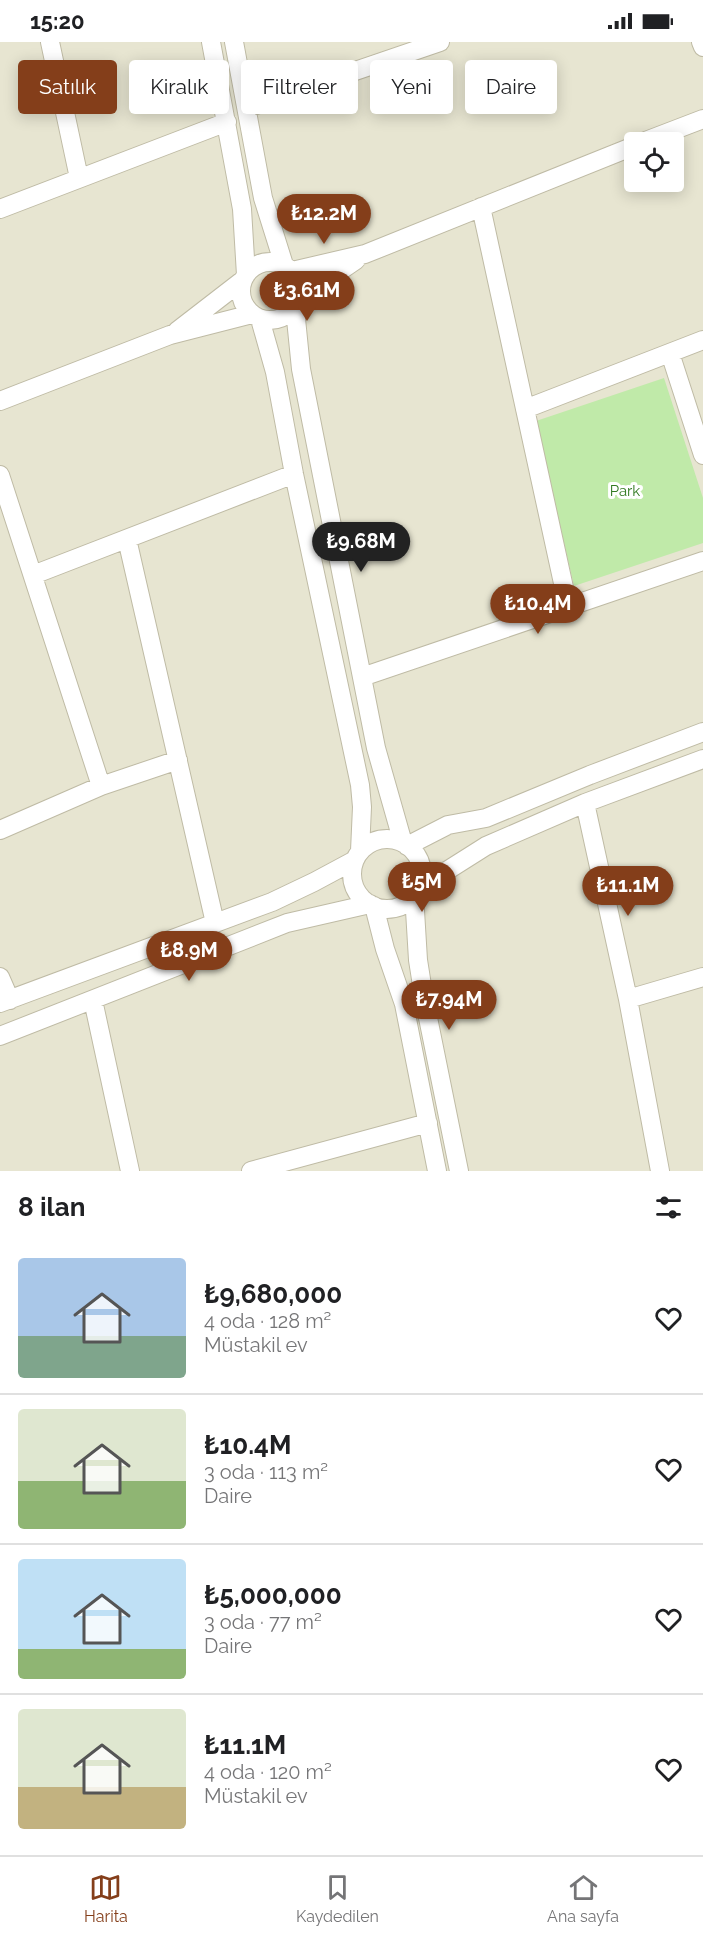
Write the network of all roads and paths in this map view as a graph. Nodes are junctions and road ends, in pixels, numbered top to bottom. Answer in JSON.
{"nodes":[{"id":1,"x":50,"y":42,"type":"edge"},
{"id":2,"x":211,"y":42,"type":"edge"},
{"id":3,"x":234,"y":42,"type":"edge"},
{"id":4,"x":440,"y":42,"type":"edge"},
{"id":5,"x":701,"y":42,"type":"edge"},
{"id":6,"x":703,"y":47,"type":"edge"},
{"id":7,"x":358,"y":70,"type":"edge"},
{"id":8,"x":241,"y":78,"type":"edge"},
{"id":9,"x":248,"y":114,"type":"edge"},
{"id":10,"x":703,"y":119,"type":"edge"},
{"id":11,"x":227,"y":122,"type":"junction"},
{"id":12,"x":669,"y":132,"type":"edge"},
{"id":13,"x":624,"y":150,"type":"edge"},
{"id":14,"x":79,"y":178,"type":"junction"},
{"id":15,"x":481,"y":207,"type":"junction"},
{"id":16,"x":0,"y":209,"type":"edge"},
{"id":17,"x":365,"y":254,"type":"junction"},
{"id":18,"x":288,"y":268,"type":"junction"},
{"id":19,"x":244,"y":278,"type":"junction"},
{"id":20,"x":297,"y":304,"type":"junction"},
{"id":21,"x":256,"y":316,"type":"junction"},
{"id":22,"x":170,"y":335,"type":"junction"},
{"id":23,"x":703,"y":340,"type":"edge"},
{"id":24,"x":670,"y":353,"type":"junction"},
{"id":25,"x":0,"y":401,"type":"edge"},
{"id":26,"x":525,"y":409,"type":"junction"},
{"id":27,"x":703,"y":455,"type":"edge"},
{"id":28,"x":294,"y":474,"type":"junction"},
{"id":29,"x":0,"y":475,"type":"edge"},
{"id":30,"x":127,"y":539,"type":"junction"},
{"id":31,"x":703,"y":561,"type":"edge"},
{"id":32,"x":33,"y":575,"type":"junction"},
{"id":33,"x":568,"y":606,"type":"junction"},
{"id":34,"x":362,"y":677,"type":"junction"},
{"id":35,"x":703,"y":732,"type":"edge"},
{"id":36,"x":703,"y":759,"type":"edge"},
{"id":37,"x":178,"y":760,"type":"junction"},
{"id":38,"x":101,"y":786,"type":"junction"},
{"id":39,"x":585,"y":803,"type":"junction"},
{"id":40,"x":0,"y":830,"type":"edge"},
{"id":41,"x":405,"y":844,"type":"junction"},
{"id":42,"x":357,"y":855,"type":"junction"},
{"id":43,"x":416,"y":892,"type":"junction"},
{"id":44,"x":372,"y":905,"type":"junction"},
{"id":45,"x":215,"y":923,"type":"junction"},
{"id":46,"x":0,"y":977,"type":"edge"},
{"id":47,"x":703,"y":977,"type":"edge"},
{"id":48,"x":628,"y":999,"type":"junction"},
{"id":49,"x":93,"y":1000,"type":"junction"},
{"id":50,"x":5,"y":1002,"type":"edge"},
{"id":51,"x":0,"y":1036,"type":"edge"},
{"id":52,"x":428,"y":1123,"type":"junction"},
{"id":53,"x":130,"y":1171,"type":"edge"},
{"id":54,"x":251,"y":1171,"type":"edge"},
{"id":55,"x":437,"y":1171,"type":"edge"},
{"id":56,"x":459,"y":1171,"type":"edge"},
{"id":57,"x":660,"y":1171,"type":"edge"}],
"edges":[{"from":1,"to":14,"type":"street"},
{"from":2,"to":11,"type":"street"},
{"from":3,"to":8,"type":"street"},
{"from":4,"to":7,"type":"street"},
{"from":5,"to":6,"type":"street"},
{"from":9,"to":18,"type":"street"},
{"from":10,"to":12,"type":"street"},
{"from":11,"to":14,"type":"street"},
{"from":11,"to":19,"type":"street"},
{"from":13,"to":15,"type":"street"},
{"from":14,"to":16,"type":"street"},
{"from":15,"to":17,"type":"street"},
{"from":15,"to":26,"type":"street"},
{"from":17,"to":18,"type":"street"},
{"from":17,"to":20,"type":"street"},
{"from":18,"to":19,"type":"street"},
{"from":18,"to":20,"type":"street"},
{"from":19,"to":21,"type":"street"},
{"from":19,"to":22,"type":"street"},
{"from":20,"to":21,"type":"street"},
{"from":20,"to":34,"type":"street"},
{"from":21,"to":22,"type":"street"},
{"from":21,"to":28,"type":"street"},
{"from":22,"to":25,"type":"street"},
{"from":23,"to":24,"type":"street"},
{"from":24,"to":26,"type":"street"},
{"from":24,"to":27,"type":"street"},
{"from":26,"to":33,"type":"street"},
{"from":28,"to":30,"type":"street"},
{"from":28,"to":42,"type":"street"},
{"from":29,"to":32,"type":"street"},
{"from":30,"to":32,"type":"street"},
{"from":30,"to":37,"type":"street"},
{"from":31,"to":33,"type":"street"},
{"from":32,"to":38,"type":"street"},
{"from":33,"to":34,"type":"street"},
{"from":34,"to":41,"type":"street"},
{"from":35,"to":41,"type":"street"},
{"from":36,"to":39,"type":"street"},
{"from":37,"to":38,"type":"street"},
{"from":37,"to":45,"type":"street"},
{"from":38,"to":40,"type":"street"},
{"from":39,"to":43,"type":"street"},
{"from":39,"to":48,"type":"street"},
{"from":41,"to":42,"type":"street"},
{"from":41,"to":43,"type":"street"},
{"from":42,"to":44,"type":"street"},
{"from":42,"to":45,"type":"street"},
{"from":43,"to":44,"type":"street"},
{"from":43,"to":56,"type":"street"},
{"from":44,"to":49,"type":"street"},
{"from":44,"to":52,"type":"street"},
{"from":45,"to":50,"type":"street"},
{"from":46,"to":50,"type":"street"},
{"from":47,"to":48,"type":"street"},
{"from":48,"to":57,"type":"street"},
{"from":49,"to":51,"type":"street"},
{"from":49,"to":53,"type":"street"},
{"from":52,"to":54,"type":"street"},
{"from":52,"to":55,"type":"street"}]}
